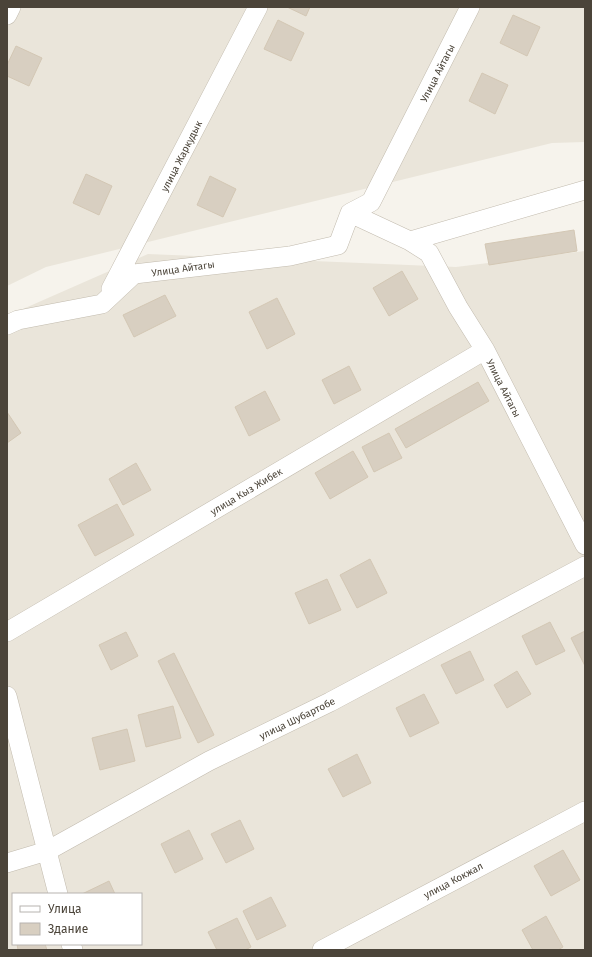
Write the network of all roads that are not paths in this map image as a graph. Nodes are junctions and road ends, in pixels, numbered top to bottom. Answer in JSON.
{"nodes":[{"id":1,"x":12,"y":7,"type":"edge"},
{"id":2,"x":258,"y":7,"type":"edge"},
{"id":3,"x":470,"y":7,"type":"edge"},
{"id":4,"x":7,"y":16,"type":"edge"},
{"id":5,"x":585,"y":190,"type":"edge"},
{"id":6,"x":350,"y":214,"type":"junction"},
{"id":7,"x":410,"y":241,"type":"junction"},
{"id":8,"x":102,"y":304,"type":"junction"},
{"id":9,"x":7,"y":325,"type":"edge"},
{"id":10,"x":485,"y":350,"type":"junction"},
{"id":11,"x":585,"y":545,"type":"edge"},
{"id":12,"x":585,"y":566,"type":"edge"},
{"id":13,"x":7,"y":632,"type":"edge"},
{"id":14,"x":7,"y":696,"type":"edge"},
{"id":15,"x":585,"y":811,"type":"edge"},
{"id":16,"x":47,"y":851,"type":"junction"},
{"id":17,"x":7,"y":864,"type":"edge"},
{"id":18,"x":58,"y":893,"type":"edge"},
{"id":19,"x":322,"y":950,"type":"edge"}],
"edges":[{"from":1,"to":4,"type":"street"},
{"from":2,"to":8,"type":"street","name":"улица Жаркудык"},
{"from":3,"to":6,"type":"street","name":"Улица Айтагы"},
{"from":5,"to":7,"type":"street"},
{"from":6,"to":7,"type":"street","name":"Улица Айтагы"},
{"from":6,"to":8,"type":"street","name":"Улица Айтагы"},
{"from":7,"to":10,"type":"street","name":"Улица Айтагы"},
{"from":8,"to":9,"type":"street"},
{"from":10,"to":11,"type":"street","name":"Улица Айтагы"},
{"from":10,"to":13,"type":"street","name":"улица Кыз Жибек"},
{"from":12,"to":16,"type":"street","name":"улица Шубартобе"},
{"from":14,"to":16,"type":"street"},
{"from":15,"to":19,"type":"street","name":"улица Кокжал"},
{"from":16,"to":17,"type":"street","name":"улица Шубартобе"},
{"from":16,"to":18,"type":"street"}]}
